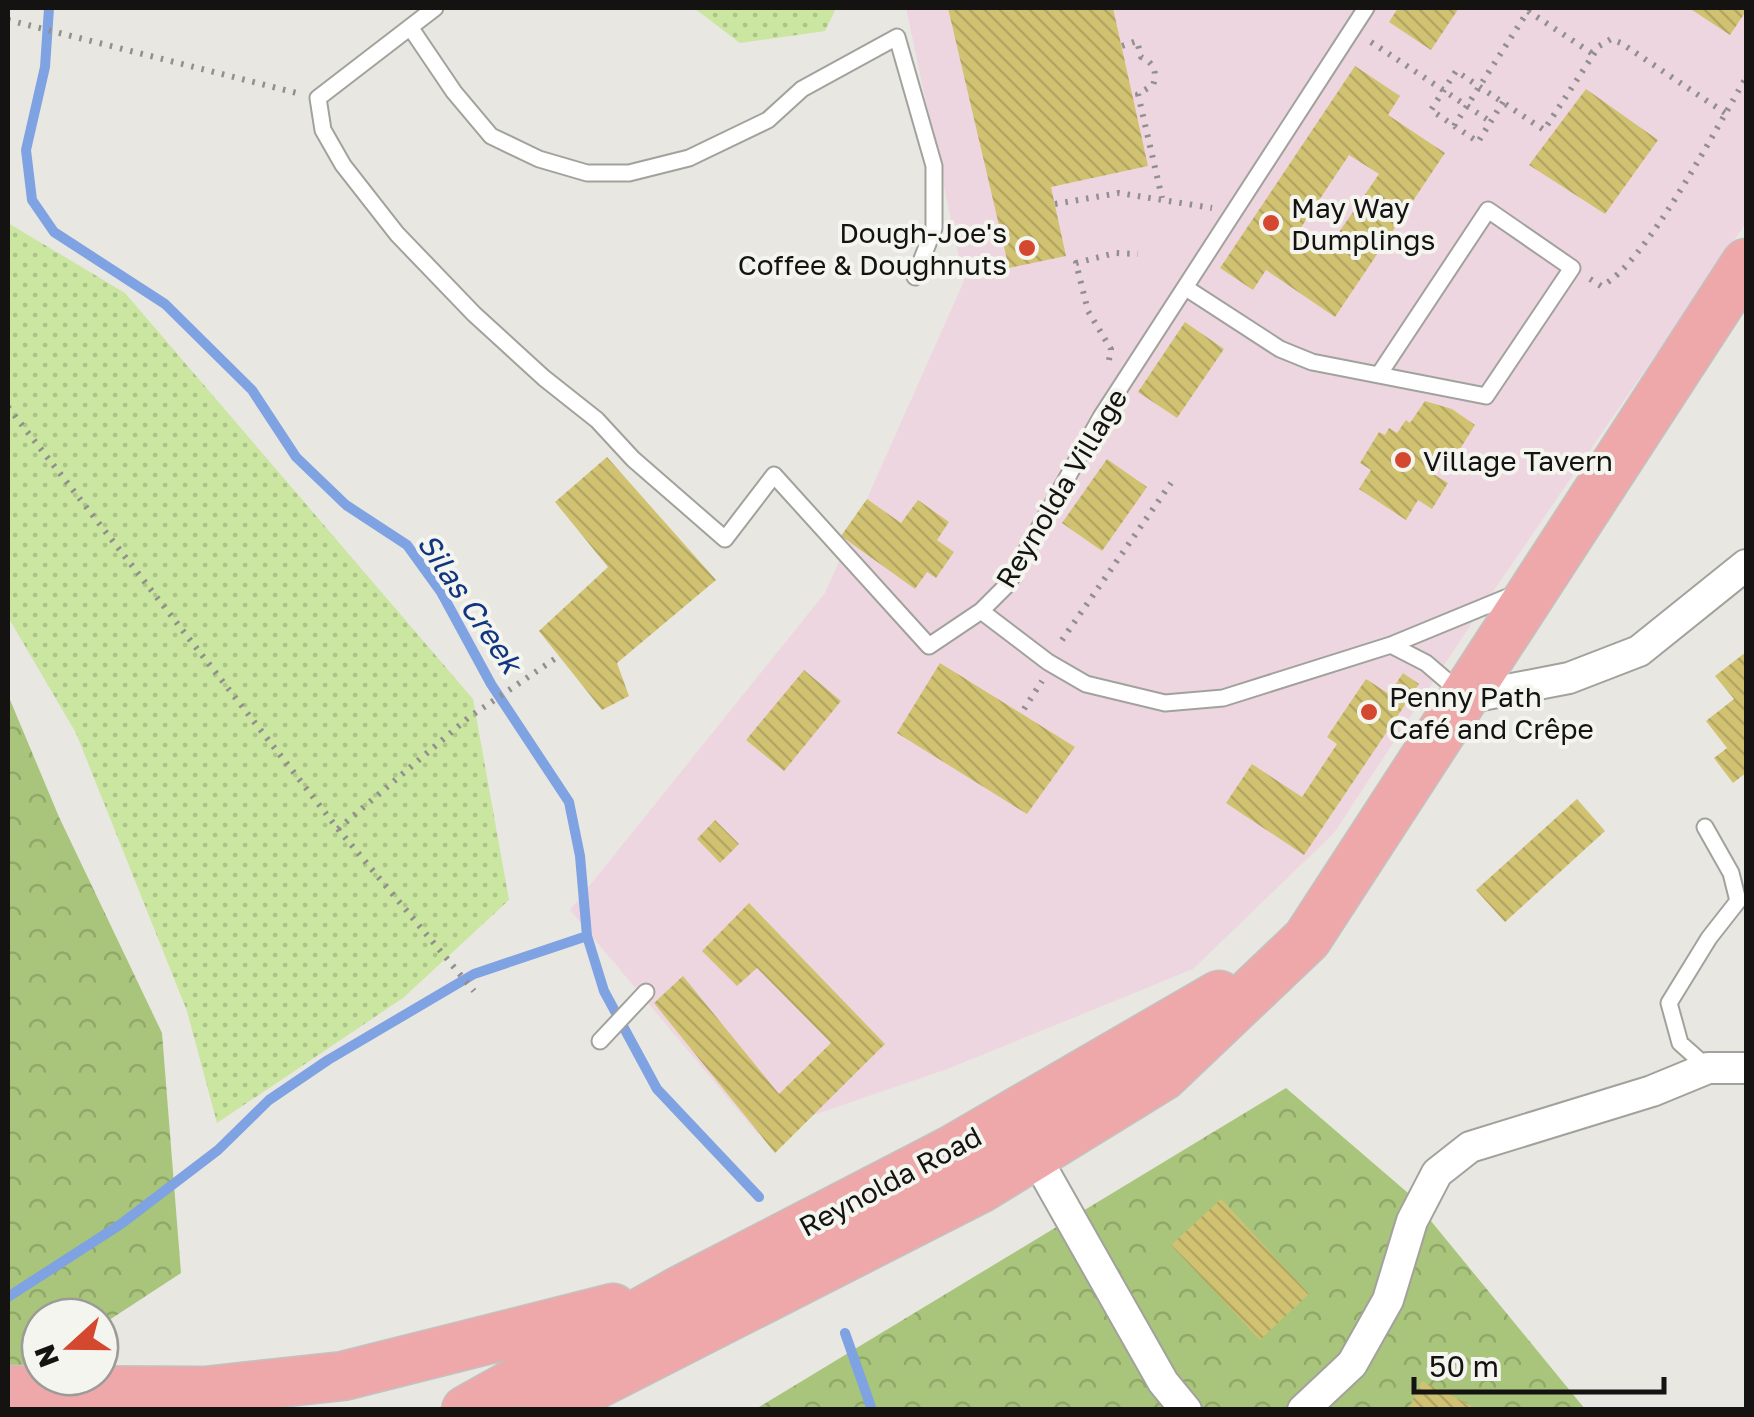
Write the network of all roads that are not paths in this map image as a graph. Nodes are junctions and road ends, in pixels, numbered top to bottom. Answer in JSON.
{"nodes":[{"id":1,"x":435,"y":8,"type":"edge"},
{"id":2,"x":1366,"y":8,"type":"edge"},
{"id":3,"x":410,"y":27,"type":"junction"},
{"id":4,"x":1746,"y":263,"type":"edge"},
{"id":5,"x":915,"y":277,"type":"dead end"},
{"id":6,"x":1186,"y":288,"type":"junction"},
{"id":7,"x":1380,"y":372,"type":"junction"},
{"id":8,"x":1746,"y":566,"type":"edge"},
{"id":9,"x":1536,"y":586,"type":"junction"},
{"id":10,"x":980,"y":611,"type":"junction"},
{"id":11,"x":1390,"y":645,"type":"junction"},
{"id":12,"x":1466,"y":698,"type":"junction"},
{"id":13,"x":1705,"y":827,"type":"dead end"},
{"id":14,"x":646,"y":992,"type":"dead end"},
{"id":15,"x":600,"y":1041,"type":"dead end"},
{"id":16,"x":1708,"y":1068,"type":"junction"},
{"id":17,"x":1746,"y":1068,"type":"edge"},
{"id":18,"x":1023,"y":1135,"type":"junction"},
{"id":19,"x":679,"y":1291,"type":"junction"},
{"id":20,"x":8,"y":1390,"type":"edge"},
{"id":21,"x":556,"y":1406,"type":"edge"},
{"id":22,"x":73,"y":1409,"type":"edge"},
{"id":23,"x":466,"y":1410,"type":"edge"},
{"id":24,"x":1186,"y":1410,"type":"edge"},
{"id":25,"x":1304,"y":1410,"type":"edge"}],
"edges":[{"from":1,"to":3,"type":"lane"},
{"from":2,"to":6,"type":"lane","name":"Reynolda Village"},
{"from":3,"to":5,"type":"lane"},
{"from":3,"to":10,"type":"lane"},
{"from":4,"to":9,"type":"main road","name":"Reynolda Road"},
{"from":6,"to":7,"type":"lane"},
{"from":6,"to":10,"type":"lane","name":"Reynolda Village"},
{"from":7,"to":7,"type":"lane"},
{"from":8,"to":12,"type":"street"},
{"from":9,"to":11,"type":"lane","name":"Reynolda Village"},
{"from":9,"to":12,"type":"main road","name":"Reynolda Road"},
{"from":10,"to":11,"type":"lane","name":"Reynolda Village"},
{"from":11,"to":12,"type":"lane"},
{"from":12,"to":18,"type":"main road","name":"Reynolda Road"},
{"from":13,"to":16,"type":"lane"},
{"from":14,"to":15,"type":"lane"},
{"from":16,"to":17,"type":"street"},
{"from":16,"to":25,"type":"street"},
{"from":18,"to":19,"type":"main road","name":"Reynolda Road"},
{"from":18,"to":21,"type":"main road","name":"Reynolda Road"},
{"from":18,"to":24,"type":"street"},
{"from":19,"to":20,"type":"main road"},
{"from":19,"to":23,"type":"main road","name":"Reynolda Road"},
{"from":20,"to":22,"type":"street"}]}
